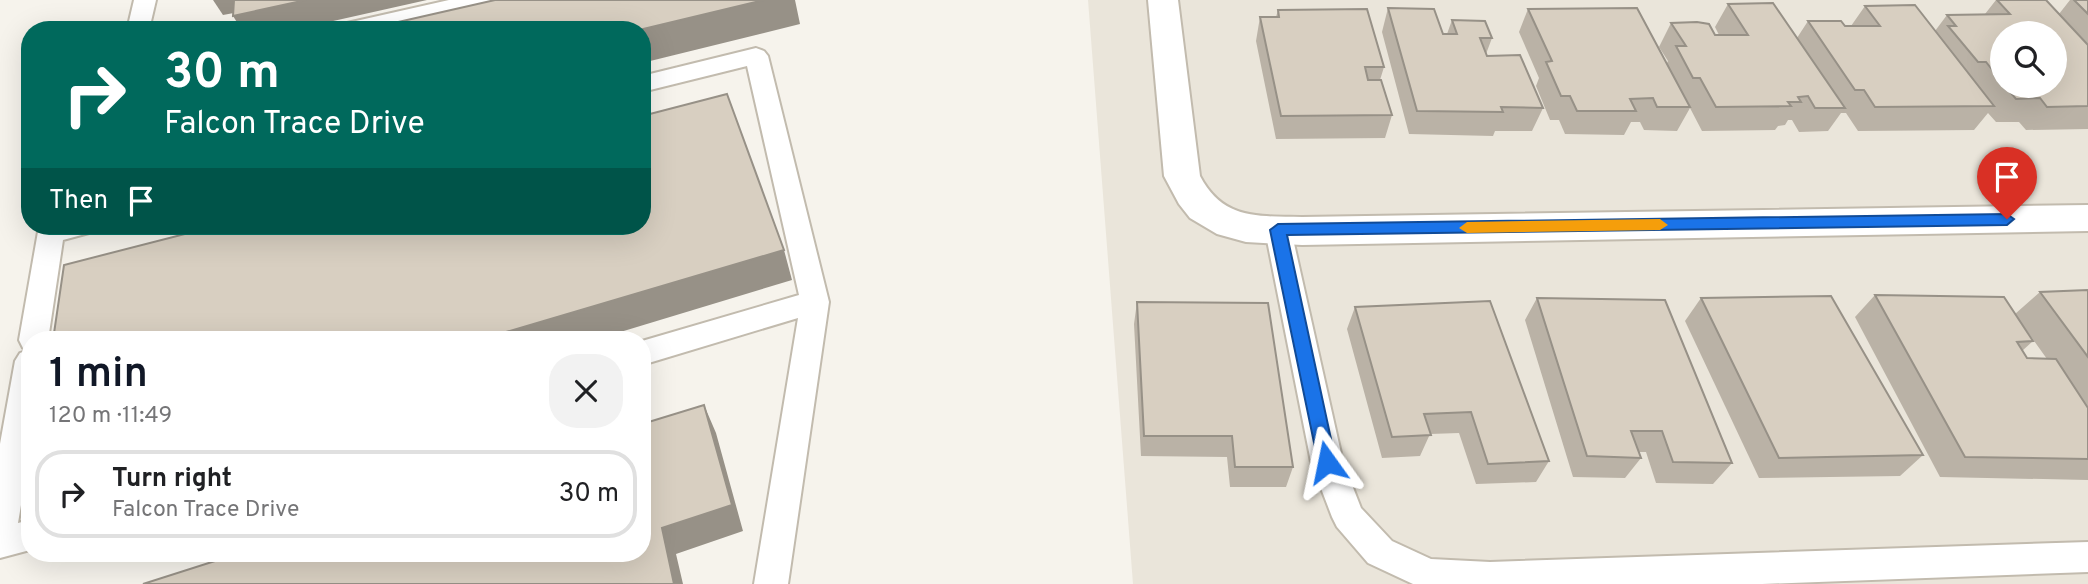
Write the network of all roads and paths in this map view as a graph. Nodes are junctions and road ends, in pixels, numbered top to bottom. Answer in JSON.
{"nodes":[{"id":1,"x":145,"y":0,"type":"edge"},
{"id":2,"x":480,"y":0,"type":"edge"},
{"id":3,"x":1163,"y":0,"type":"edge"},
{"id":4,"x":1181,"y":0,"type":"edge"},
{"id":5,"x":140,"y":21,"type":"edge"},
{"id":6,"x":387,"y":21,"type":"edge"},
{"id":7,"x":651,"y":82,"type":"edge"},
{"id":8,"x":2088,"y":218,"type":"edge"},
{"id":9,"x":1278,"y":230,"type":"junction"},
{"id":10,"x":50,"y":235,"type":"edge"},
{"id":11,"x":815,"y":302,"type":"junction"},
{"id":12,"x":34,"y":331,"type":"edge"},
{"id":13,"x":651,"y":351,"type":"edge"},
{"id":14,"x":21,"y":412,"type":"edge"},
{"id":15,"x":0,"y":532,"type":"edge"},
{"id":16,"x":21,"y":537,"type":"edge"},
{"id":17,"x":0,"y":543,"type":"edge"},
{"id":18,"x":2088,"y":557,"type":"edge"},
{"id":19,"x":771,"y":584,"type":"edge"}],
"edges":[{"from":1,"to":5,"type":"lane"},
{"from":2,"to":6,"type":"lane"},
{"from":3,"to":4,"type":"lane"},
{"from":3,"to":9,"type":"street"},
{"from":7,"to":11,"type":"lane"},
{"from":8,"to":9,"type":"street"},
{"from":9,"to":18,"type":"lane"},
{"from":10,"to":12,"type":"lane"},
{"from":11,"to":13,"type":"lane"},
{"from":11,"to":19,"type":"lane"},
{"from":14,"to":15,"type":"lane"},
{"from":16,"to":17,"type":"lane"}]}
